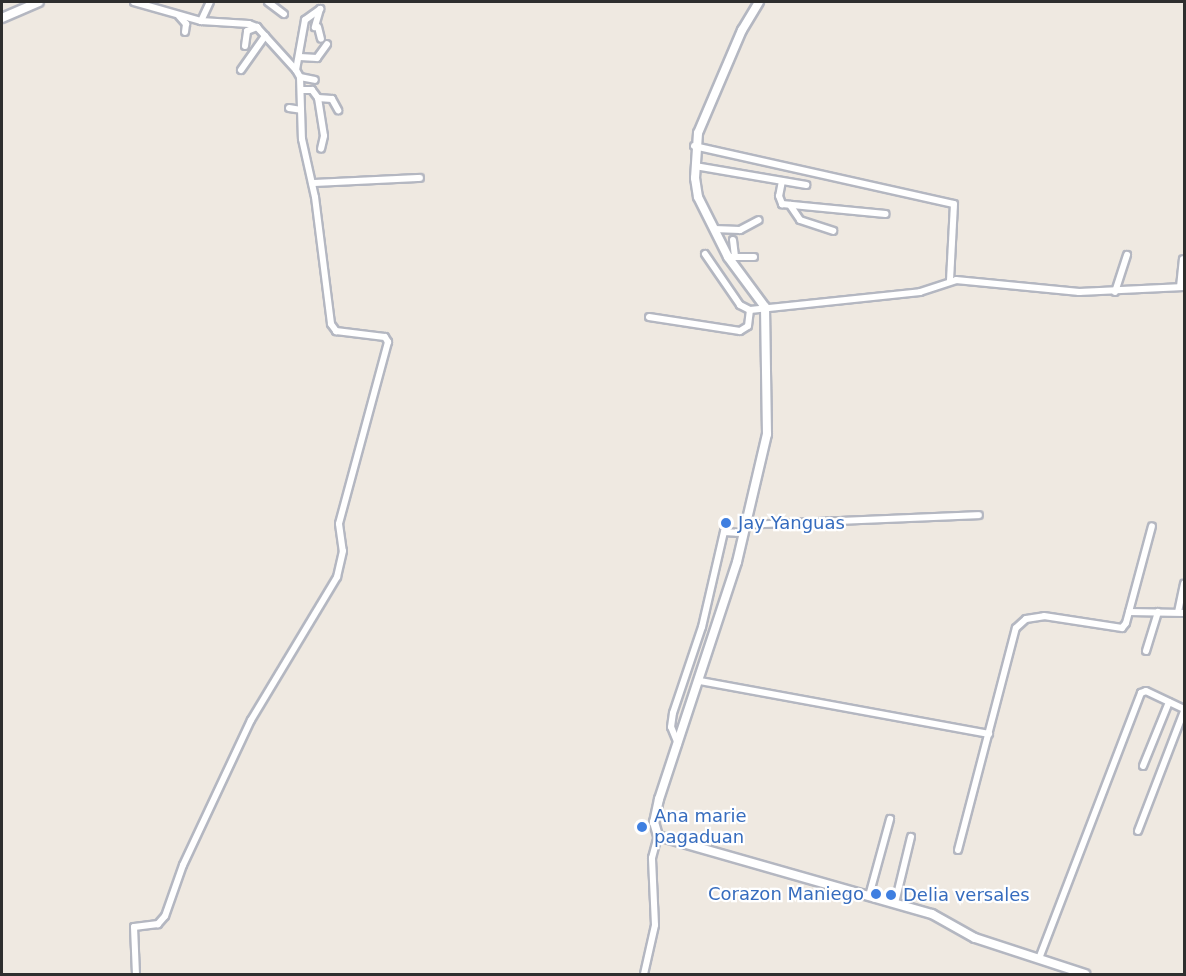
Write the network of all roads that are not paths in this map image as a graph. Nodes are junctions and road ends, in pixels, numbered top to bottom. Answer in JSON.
{"nodes":[{"id":1,"x":39,"y":2,"type":"edge"},
{"id":2,"x":134,"y":2,"type":"edge"},
{"id":3,"x":210,"y":2,"type":"edge"},
{"id":4,"x":268,"y":2,"type":"edge"},
{"id":5,"x":759,"y":2,"type":"edge"},
{"id":6,"x":284,"y":14,"type":"dead end"},
{"id":7,"x":3,"y":15,"type":"edge"},
{"id":8,"x":179,"y":15,"type":"junction"},
{"id":9,"x":201,"y":21,"type":"junction"},
{"id":10,"x":257,"y":27,"type":"junction"},
{"id":11,"x":304,"y":27,"type":"junction"},
{"id":12,"x":318,"y":27,"type":"junction"},
{"id":13,"x":185,"y":32,"type":"dead end"},
{"id":14,"x":265,"y":36,"type":"junction"},
{"id":15,"x":321,"y":39,"type":"dead end"},
{"id":16,"x":327,"y":44,"type":"dead end"},
{"id":17,"x":245,"y":46,"type":"dead end"},
{"id":18,"x":300,"y":57,"type":"junction"},
{"id":19,"x":241,"y":70,"type":"dead end"},
{"id":20,"x":296,"y":70,"type":"junction"},
{"id":21,"x":300,"y":77,"type":"junction"},
{"id":22,"x":315,"y":80,"type":"dead end"},
{"id":23,"x":301,"y":90,"type":"junction"},
{"id":24,"x":318,"y":98,"type":"junction"},
{"id":25,"x":289,"y":108,"type":"dead end"},
{"id":26,"x":301,"y":110,"type":"junction"},
{"id":27,"x":338,"y":110,"type":"dead end"},
{"id":28,"x":694,"y":146,"type":"junction"},
{"id":29,"x":321,"y":149,"type":"dead end"},
{"id":30,"x":695,"y":166,"type":"junction"},
{"id":31,"x":420,"y":178,"type":"dead end"},
{"id":32,"x":782,"y":181,"type":"junction"},
{"id":33,"x":312,"y":183,"type":"junction"},
{"id":34,"x":806,"y":185,"type":"dead end"},
{"id":35,"x":790,"y":205,"type":"junction"},
{"id":36,"x":886,"y":214,"type":"dead end"},
{"id":37,"x":759,"y":220,"type":"dead end"},
{"id":38,"x":714,"y":229,"type":"junction"},
{"id":39,"x":833,"y":231,"type":"dead end"},
{"id":40,"x":733,"y":240,"type":"dead end"},
{"id":41,"x":705,"y":254,"type":"dead end"},
{"id":42,"x":1127,"y":255,"type":"dead end"},
{"id":43,"x":732,"y":257,"type":"junction"},
{"id":44,"x":754,"y":257,"type":"dead end"},
{"id":45,"x":1183,"y":259,"type":"dead end"},
{"id":46,"x":950,"y":280,"type":"junction"},
{"id":47,"x":1182,"y":287,"type":"edge"},
{"id":48,"x":1115,"y":292,"type":"junction"},
{"id":49,"x":765,"y":307,"type":"junction"},
{"id":50,"x":750,"y":310,"type":"junction"},
{"id":51,"x":649,"y":317,"type":"dead end"},
{"id":52,"x":979,"y":515,"type":"dead end"},
{"id":53,"x":1152,"y":526,"type":"dead end"},
{"id":54,"x":742,"y":529,"type":"junction"},
{"id":55,"x":1185,"y":584,"type":"edge"},
{"id":56,"x":1129,"y":612,"type":"junction"},
{"id":57,"x":1158,"y":612,"type":"junction"},
{"id":58,"x":1181,"y":612,"type":"edge"},
{"id":59,"x":1146,"y":651,"type":"dead end"},
{"id":60,"x":700,"y":681,"type":"junction"},
{"id":61,"x":1169,"y":702,"type":"junction"},
{"id":62,"x":1185,"y":710,"type":"edge"},
{"id":63,"x":989,"y":734,"type":"junction"},
{"id":64,"x":678,"y":745,"type":"junction"},
{"id":65,"x":1143,"y":766,"type":"dead end"},
{"id":66,"x":890,"y":819,"type":"dead end"},
{"id":67,"x":1138,"y":831,"type":"dead end"},
{"id":68,"x":658,"y":836,"type":"junction"},
{"id":69,"x":911,"y":837,"type":"dead end"},
{"id":70,"x":957,"y":850,"type":"dead end"},
{"id":71,"x":869,"y":896,"type":"junction"},
{"id":72,"x":895,"y":903,"type":"junction"},
{"id":73,"x":1040,"y":957,"type":"junction"},
{"id":74,"x":136,"y":975,"type":"edge"},
{"id":75,"x":644,"y":975,"type":"edge"},
{"id":76,"x":1085,"y":975,"type":"edge"}],
"edges":[{"from":1,"to":7,"type":"street"},
{"from":2,"to":8,"type":"street"},
{"from":3,"to":9,"type":"street"},
{"from":4,"to":6,"type":"street"},
{"from":5,"to":28,"type":"street"},
{"from":8,"to":9,"type":"street"},
{"from":8,"to":13,"type":"street"},
{"from":9,"to":10,"type":"street"},
{"from":10,"to":14,"type":"street"},
{"from":10,"to":17,"type":"street"},
{"from":11,"to":12,"type":"street"},
{"from":11,"to":12,"type":"street"},
{"from":11,"to":18,"type":"street"},
{"from":12,"to":15,"type":"street"},
{"from":14,"to":19,"type":"street"},
{"from":14,"to":20,"type":"street"},
{"from":16,"to":18,"type":"street"},
{"from":18,"to":20,"type":"street"},
{"from":20,"to":21,"type":"street"},
{"from":21,"to":22,"type":"street"},
{"from":21,"to":23,"type":"street"},
{"from":23,"to":24,"type":"street"},
{"from":23,"to":26,"type":"street"},
{"from":24,"to":27,"type":"street"},
{"from":24,"to":29,"type":"street"},
{"from":25,"to":26,"type":"street"},
{"from":26,"to":33,"type":"street"},
{"from":28,"to":30,"type":"street"},
{"from":28,"to":46,"type":"street"},
{"from":30,"to":32,"type":"street"},
{"from":30,"to":38,"type":"street"},
{"from":31,"to":33,"type":"street"},
{"from":32,"to":34,"type":"street"},
{"from":32,"to":35,"type":"street"},
{"from":33,"to":74,"type":"street"},
{"from":35,"to":36,"type":"street"},
{"from":35,"to":39,"type":"street"},
{"from":37,"to":38,"type":"street"},
{"from":38,"to":43,"type":"street"},
{"from":40,"to":43,"type":"street"},
{"from":41,"to":50,"type":"street"},
{"from":42,"to":48,"type":"street"},
{"from":43,"to":44,"type":"street"},
{"from":43,"to":49,"type":"street"},
{"from":45,"to":47,"type":"street"},
{"from":46,"to":48,"type":"street"},
{"from":46,"to":49,"type":"street"},
{"from":47,"to":48,"type":"street"},
{"from":49,"to":50,"type":"street"},
{"from":49,"to":54,"type":"street"},
{"from":50,"to":51,"type":"street"},
{"from":52,"to":54,"type":"street"},
{"from":53,"to":56,"type":"street"},
{"from":54,"to":60,"type":"street"},
{"from":54,"to":64,"type":"street"},
{"from":55,"to":58,"type":"street"},
{"from":56,"to":57,"type":"street"},
{"from":56,"to":63,"type":"street"},
{"from":57,"to":58,"type":"street"},
{"from":57,"to":59,"type":"street"},
{"from":60,"to":63,"type":"street"},
{"from":60,"to":64,"type":"street"},
{"from":61,"to":62,"type":"street"},
{"from":61,"to":65,"type":"street"},
{"from":61,"to":73,"type":"street"},
{"from":62,"to":67,"type":"street"},
{"from":63,"to":70,"type":"street"},
{"from":64,"to":68,"type":"street"},
{"from":66,"to":71,"type":"street"},
{"from":68,"to":71,"type":"street"},
{"from":68,"to":75,"type":"street"},
{"from":69,"to":72,"type":"street"},
{"from":71,"to":72,"type":"street"},
{"from":72,"to":73,"type":"street"},
{"from":73,"to":76,"type":"street"}]}
